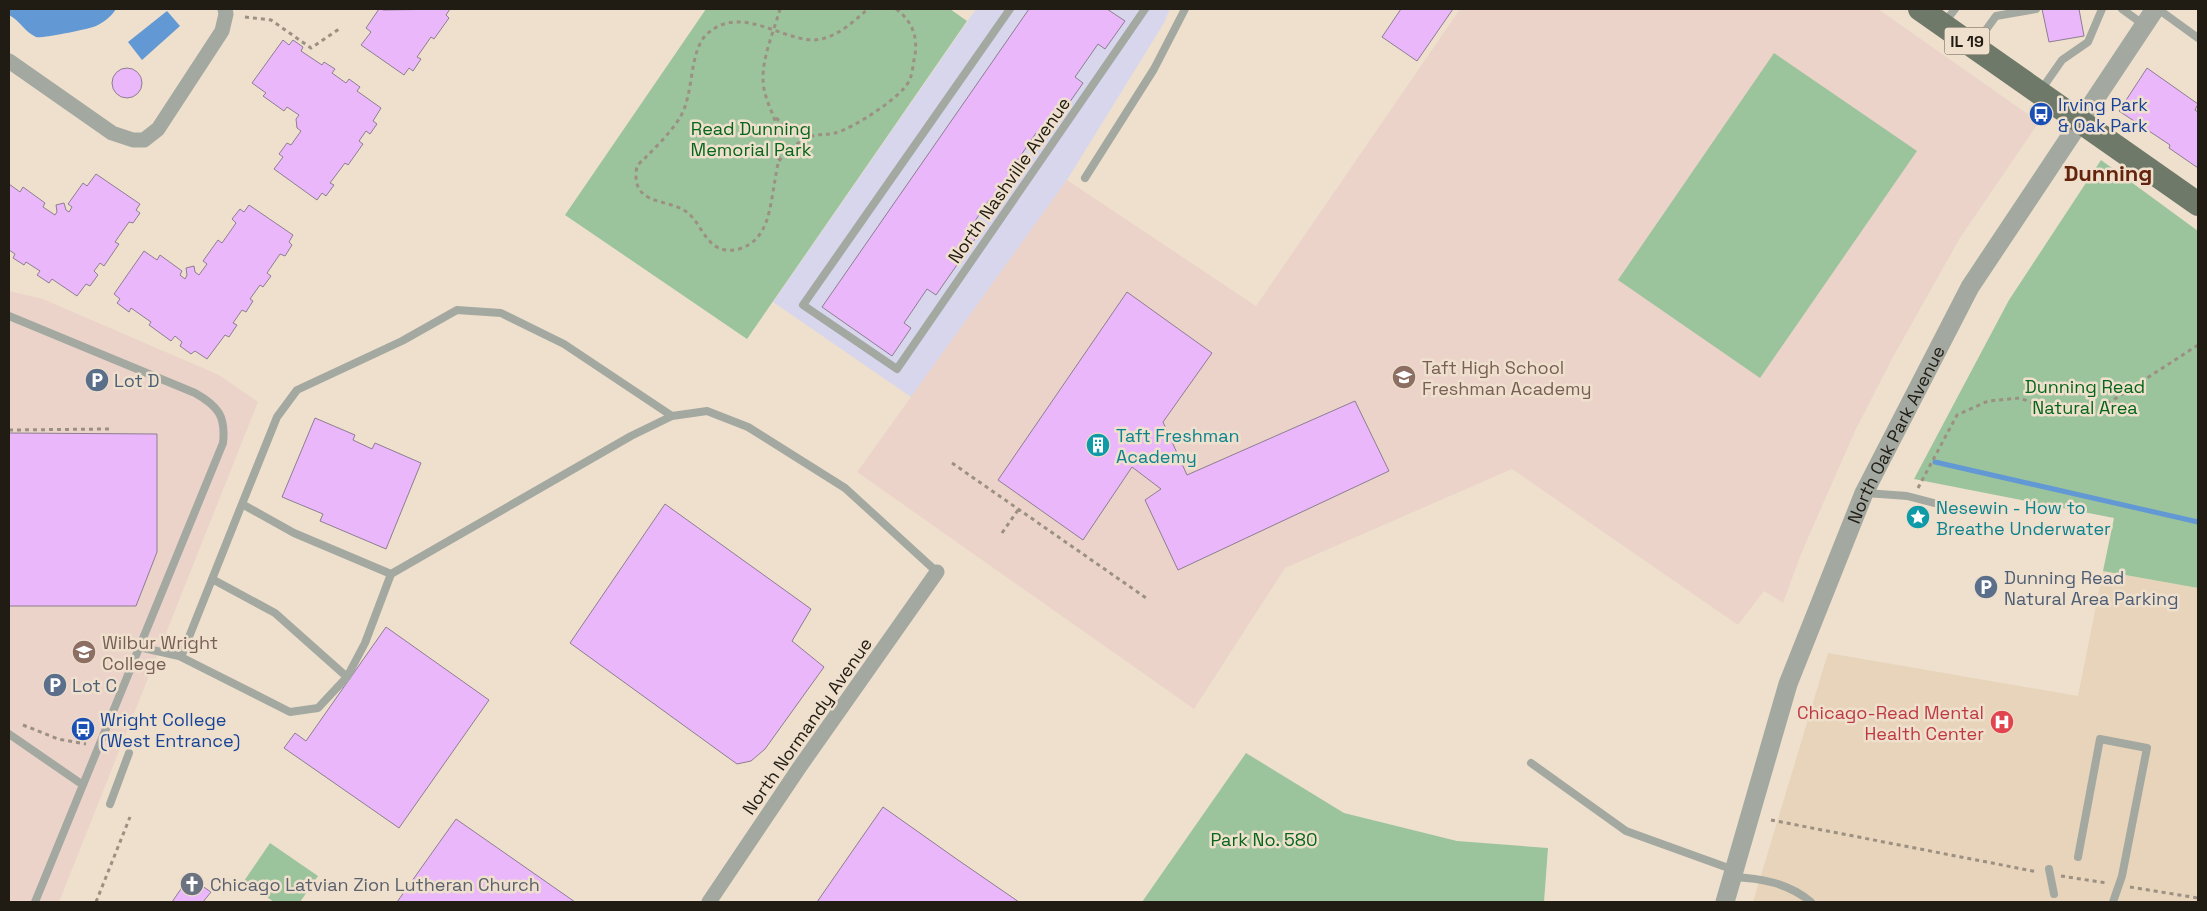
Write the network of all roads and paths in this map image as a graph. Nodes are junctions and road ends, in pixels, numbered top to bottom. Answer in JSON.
{"nodes":[{"id":1,"x":225,"y":9,"type":"edge"},
{"id":2,"x":780,"y":9,"type":"edge"},
{"id":3,"x":868,"y":9,"type":"edge"},
{"id":4,"x":896,"y":9,"type":"edge"},
{"id":5,"x":1010,"y":9,"type":"edge"},
{"id":6,"x":1135,"y":9,"type":"edge"},
{"id":7,"x":1186,"y":9,"type":"edge"},
{"id":8,"x":1920,"y":9,"type":"edge"},
{"id":9,"x":2036,"y":9,"type":"edge"},
{"id":10,"x":2102,"y":9,"type":"edge"},
{"id":11,"x":2122,"y":9,"type":"edge"},
{"id":12,"x":2157,"y":9,"type":"edge"},
{"id":13,"x":1144,"y":12,"type":"edge"},
{"id":14,"x":246,"y":17,"type":"dead end"},
{"id":15,"x":1949,"y":17,"type":"edge"},
{"id":16,"x":2144,"y":25,"type":"junction"},
{"id":17,"x":774,"y":28,"type":"junction"},
{"id":18,"x":339,"y":29,"type":"dead end"},
{"id":19,"x":2198,"y":38,"type":"edge"},
{"id":20,"x":1974,"y":46,"type":"junction"},
{"id":21,"x":9,"y":61,"type":"edge"},
{"id":22,"x":2039,"y":92,"type":"junction"},
{"id":23,"x":774,"y":116,"type":"junction"},
{"id":24,"x":2079,"y":119,"type":"junction"},
{"id":25,"x":810,"y":136,"type":"junction"},
{"id":26,"x":778,"y":161,"type":"junction"},
{"id":27,"x":1085,"y":178,"type":"dead end"},
{"id":28,"x":2198,"y":204,"type":"edge"},
{"id":29,"x":9,"y":316,"type":"edge"},
{"id":30,"x":2198,"y":345,"type":"edge"},
{"id":31,"x":672,"y":416,"type":"junction"},
{"id":32,"x":108,"y":429,"type":"dead end"},
{"id":33,"x":9,"y":430,"type":"edge"},
{"id":34,"x":952,"y":464,"type":"dead end"},
{"id":35,"x":1864,"y":493,"type":"junction"},
{"id":36,"x":1914,"y":497,"type":"junction"},
{"id":37,"x":1934,"y":502,"type":"dead end"},
{"id":38,"x":242,"y":504,"type":"junction"},
{"id":39,"x":1018,"y":510,"type":"junction"},
{"id":40,"x":1002,"y":533,"type":"dead end"},
{"id":41,"x":937,"y":572,"type":"joint"},
{"id":42,"x":391,"y":574,"type":"junction"},
{"id":43,"x":212,"y":579,"type":"junction"},
{"id":44,"x":1149,"y":600,"type":"dead end"},
{"id":45,"x":139,"y":646,"type":"junction"},
{"id":46,"x":181,"y":657,"type":"junction"},
{"id":47,"x":347,"y":677,"type":"junction"},
{"id":48,"x":23,"y":725,"type":"dead end"},
{"id":49,"x":9,"y":734,"type":"edge"},
{"id":50,"x":86,"y":744,"type":"dead end"},
{"id":51,"x":129,"y":753,"type":"dead end"},
{"id":52,"x":1531,"y":763,"type":"dead end"},
{"id":53,"x":83,"y":785,"type":"junction"},
{"id":54,"x":110,"y":804,"type":"dead end"},
{"id":55,"x":130,"y":818,"type":"dead end"},
{"id":56,"x":1771,"y":820,"type":"dead end"},
{"id":57,"x":2078,"y":857,"type":"dead end"},
{"id":58,"x":2049,"y":871,"type":"junction"},
{"id":59,"x":1733,"y":874,"type":"junction"},
{"id":60,"x":2119,"y":885,"type":"junction"},
{"id":61,"x":2054,"y":894,"type":"dead end"},
{"id":62,"x":2198,"y":898,"type":"edge"},
{"id":63,"x":35,"y":902,"type":"edge"},
{"id":64,"x":96,"y":902,"type":"edge"},
{"id":65,"x":709,"y":902,"type":"edge"},
{"id":66,"x":1725,"y":902,"type":"edge"},
{"id":67,"x":1811,"y":902,"type":"edge"},
{"id":68,"x":2113,"y":902,"type":"edge"}],
"edges":[{"from":1,"to":21,"type":"street"},
{"from":2,"to":17,"type":"path"},
{"from":3,"to":17,"type":"path"},
{"from":4,"to":25,"type":"path"},
{"from":5,"to":13,"type":"lane","name":"North Nashville Avenue"},
{"from":6,"to":13,"type":"lane"},
{"from":7,"to":27,"type":"lane"},
{"from":8,"to":15,"type":"main road","number":"IL 19"},
{"from":9,"to":20,"type":"lane"},
{"from":10,"to":22,"type":"lane"},
{"from":11,"to":16,"type":"lane"},
{"from":12,"to":16,"type":"street","name":"North Oak Park Avenue"},
{"from":12,"to":19,"type":"lane"},
{"from":14,"to":18,"type":"path"},
{"from":15,"to":20,"type":"main road","number":"IL 19"},
{"from":16,"to":24,"type":"street","name":"North Oak Park Avenue"},
{"from":17,"to":23,"type":"path"},
{"from":17,"to":26,"type":"path"},
{"from":20,"to":22,"type":"main road","number":"IL 19"},
{"from":22,"to":24,"type":"main road","number":"IL 19"},
{"from":23,"to":25,"type":"path"},
{"from":23,"to":26,"type":"path"},
{"from":24,"to":28,"type":"main road","number":"IL 19"},
{"from":24,"to":35,"type":"street","name":"North Oak Park Avenue"},
{"from":25,"to":26,"type":"path"},
{"from":29,"to":45,"type":"lane"},
{"from":30,"to":36,"type":"path"},
{"from":31,"to":38,"type":"lane"},
{"from":31,"to":41,"type":"lane"},
{"from":31,"to":42,"type":"lane"},
{"from":32,"to":33,"type":"path"},
{"from":34,"to":39,"type":"path"},
{"from":35,"to":36,"type":"lane"},
{"from":35,"to":59,"type":"street","name":"North Oak Park Avenue"},
{"from":36,"to":37,"type":"lane"},
{"from":38,"to":42,"type":"lane"},
{"from":38,"to":43,"type":"lane"},
{"from":39,"to":40,"type":"path"},
{"from":39,"to":44,"type":"path"},
{"from":41,"to":65,"type":"street","name":"North Normandy Avenue"},
{"from":42,"to":47,"type":"lane"},
{"from":43,"to":46,"type":"lane"},
{"from":43,"to":47,"type":"lane"},
{"from":45,"to":46,"type":"lane"},
{"from":45,"to":53,"type":"lane"},
{"from":46,"to":47,"type":"lane"},
{"from":48,"to":50,"type":"path"},
{"from":49,"to":53,"type":"lane"},
{"from":51,"to":54,"type":"lane"},
{"from":52,"to":59,"type":"lane"},
{"from":53,"to":63,"type":"lane"},
{"from":55,"to":64,"type":"path"},
{"from":56,"to":58,"type":"path"},
{"from":57,"to":60,"type":"lane"},
{"from":58,"to":60,"type":"path"},
{"from":58,"to":61,"type":"lane"},
{"from":59,"to":66,"type":"street","name":"North Oak Park Avenue"},
{"from":59,"to":67,"type":"lane"},
{"from":60,"to":62,"type":"path"},
{"from":60,"to":68,"type":"lane"}]}
